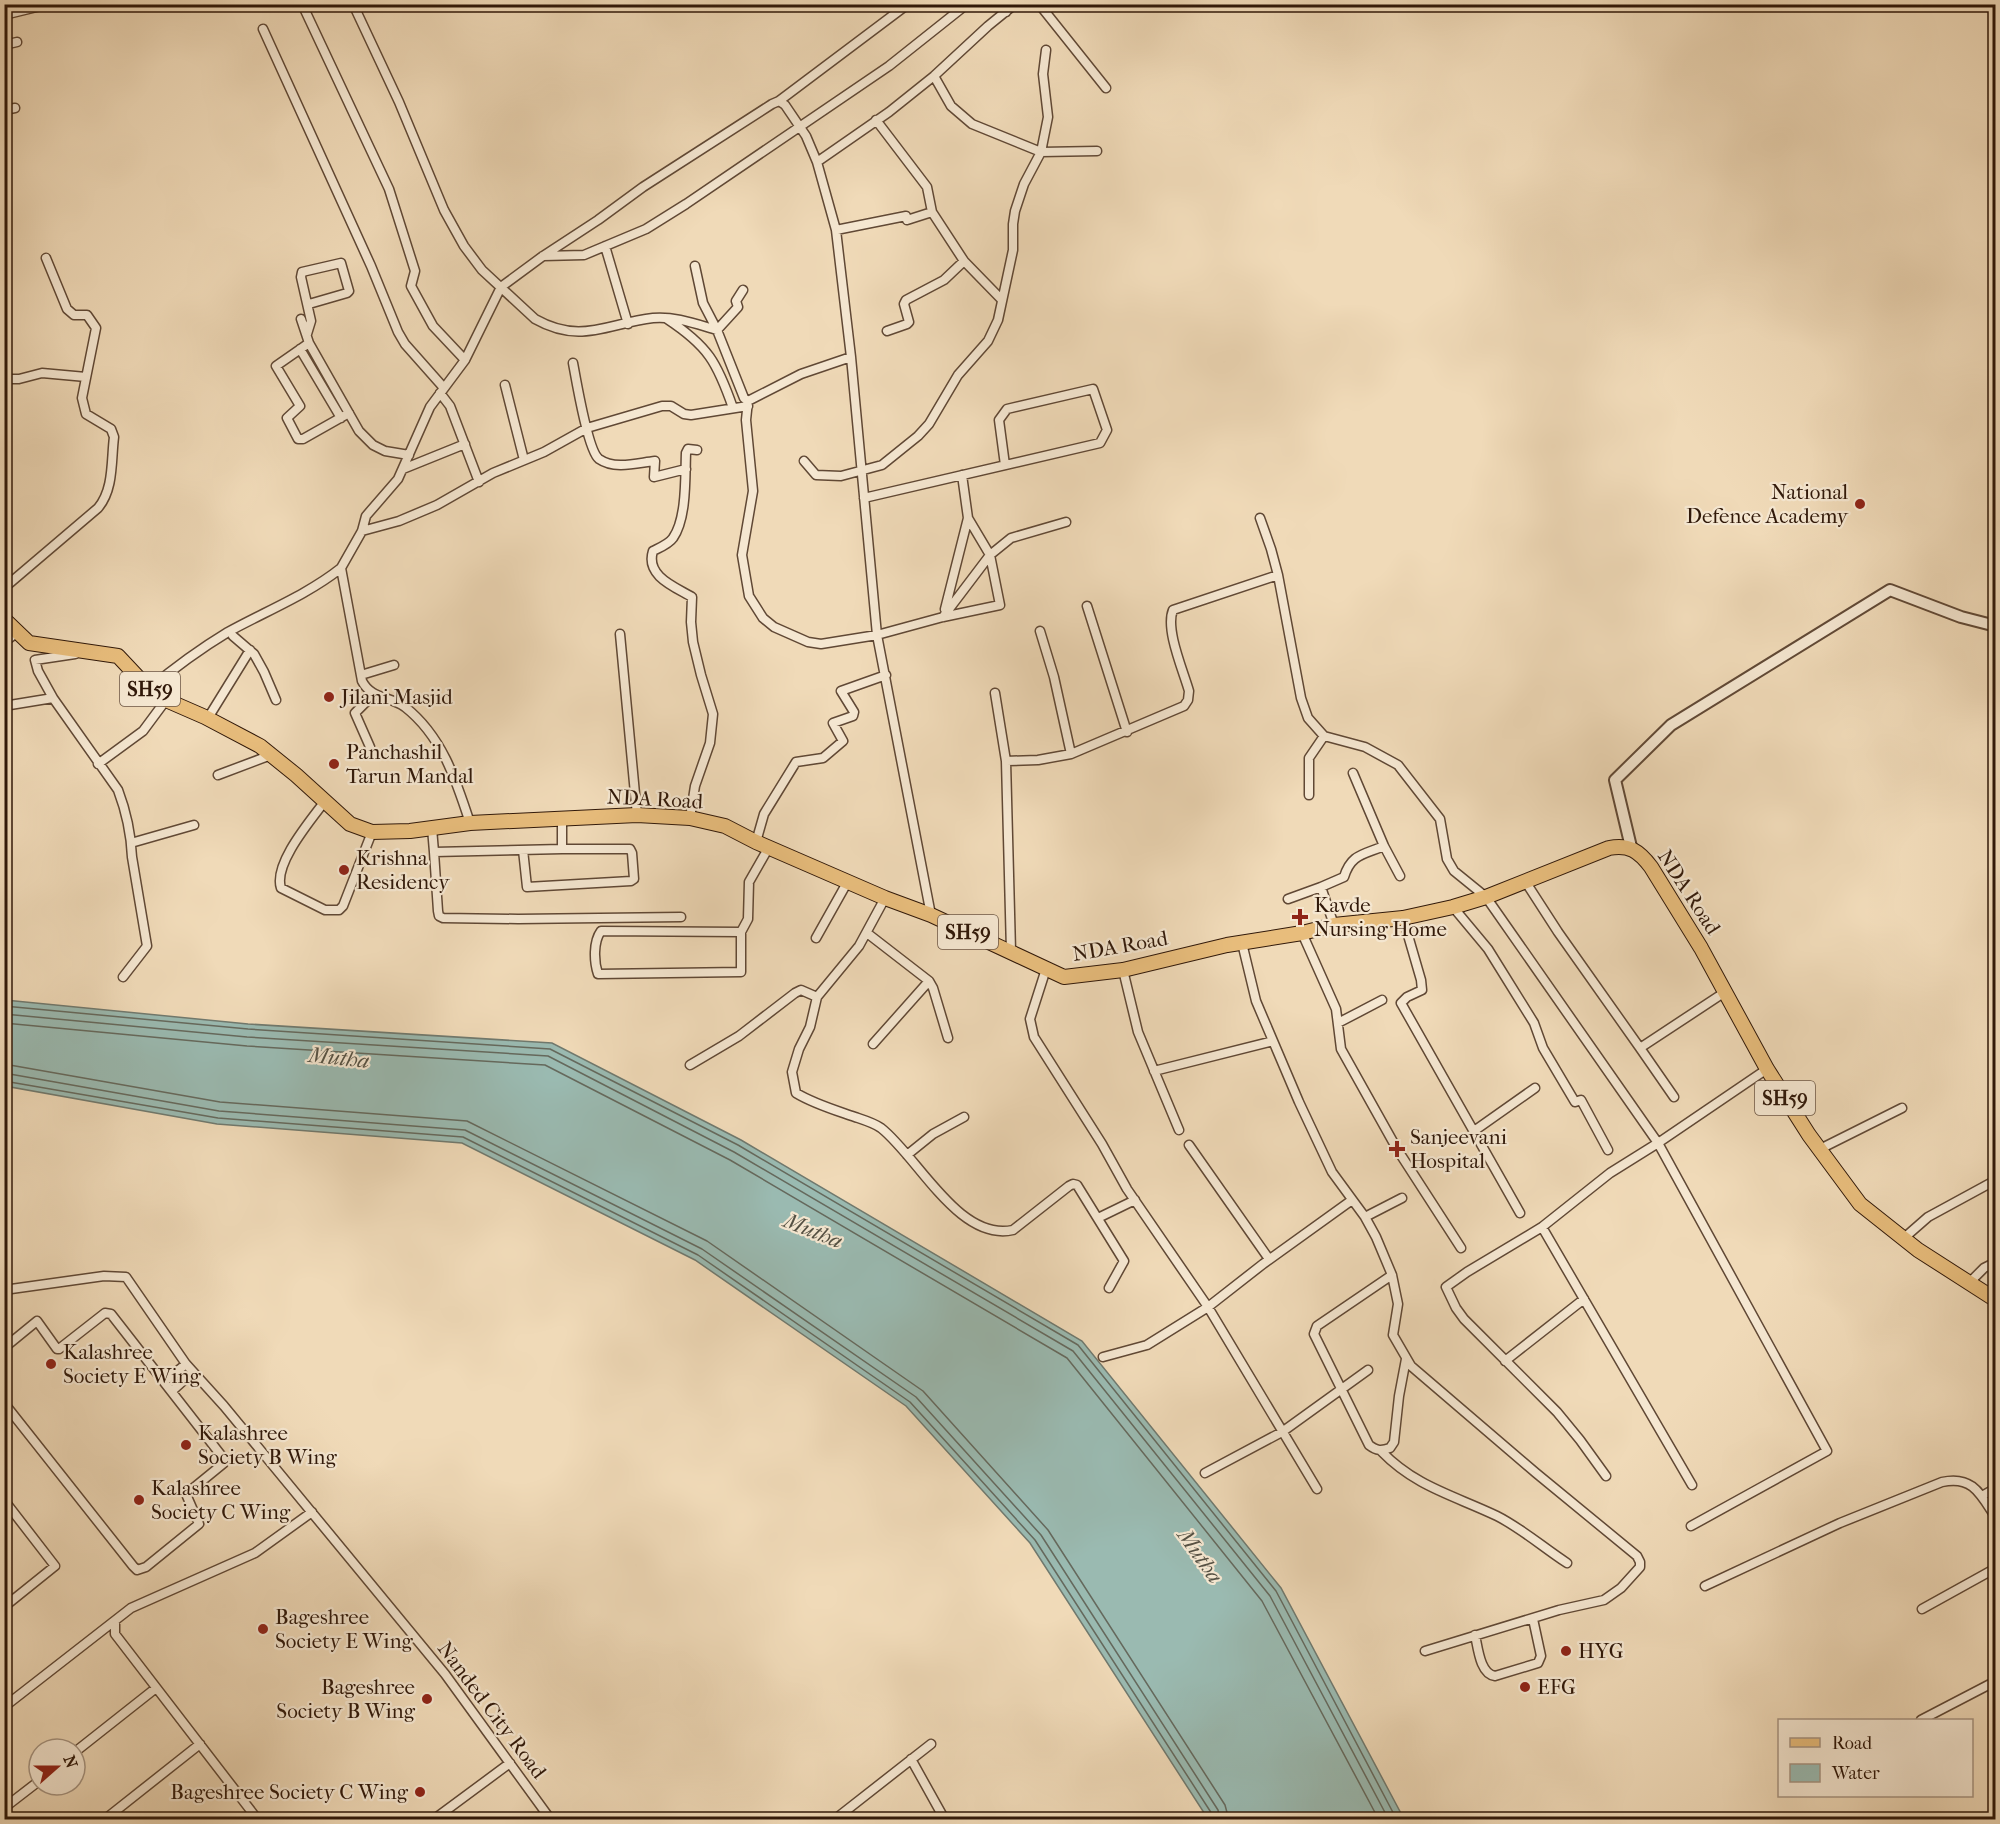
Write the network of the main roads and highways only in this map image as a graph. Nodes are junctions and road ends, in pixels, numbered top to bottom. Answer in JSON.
{"nodes":[{"id":1,"x":4,"y":619,"type":"edge"},
{"id":2,"x":1995,"y":1300,"type":"edge"}],
"edges":[{"from":1,"to":2,"type":"main road","name":"NDA Road","number":"SH59"}]}
